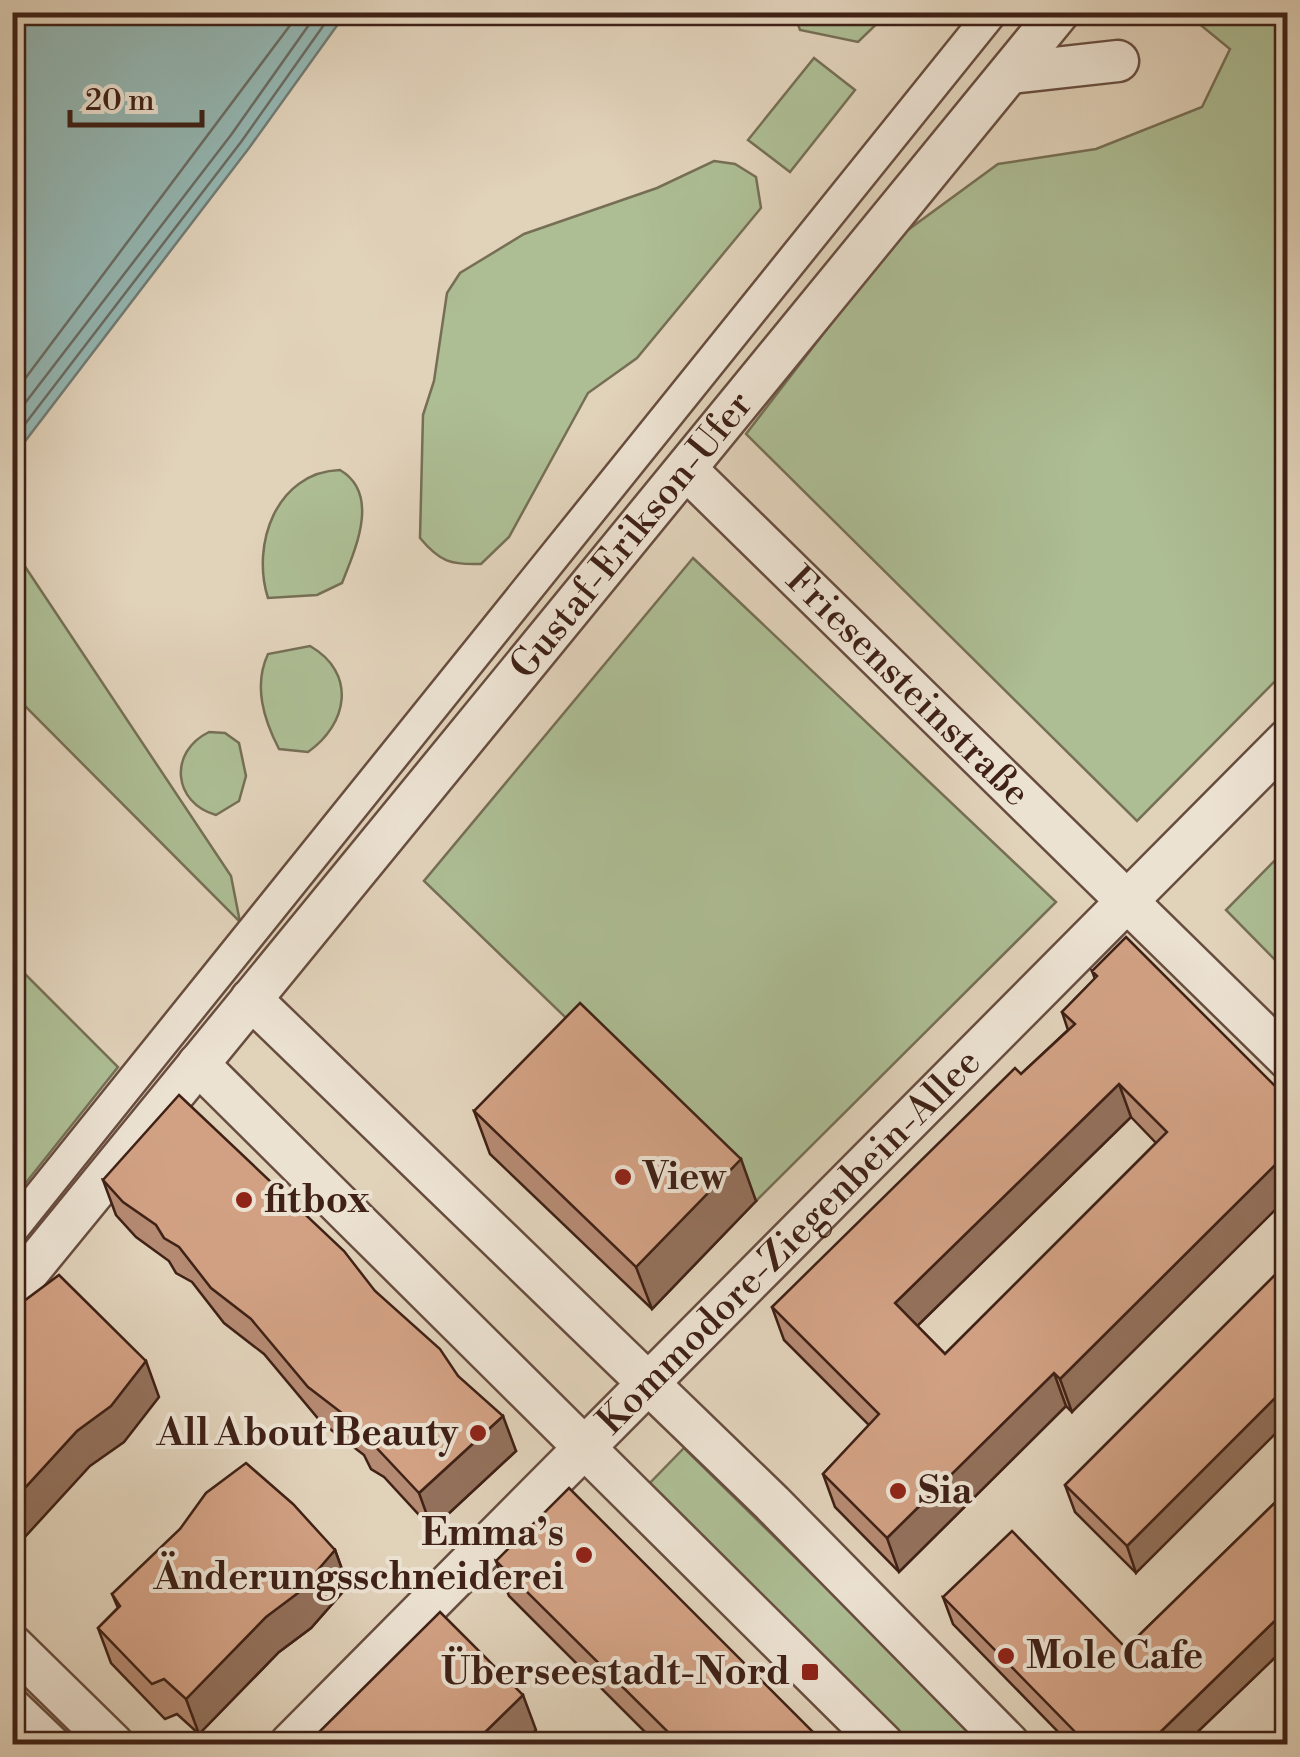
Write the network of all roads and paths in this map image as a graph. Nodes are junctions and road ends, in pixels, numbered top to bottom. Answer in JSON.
{"nodes":[{"id":1,"x":992,"y":12,"type":"edge"},
{"id":2,"x":1059,"y":12,"type":"edge"},
{"id":3,"x":1118,"y":61,"type":"dead end"},
{"id":4,"x":1010,"y":72,"type":"junction"},
{"id":5,"x":688,"y":470,"type":"junction"},
{"id":6,"x":1288,"y":738,"type":"edge"},
{"id":7,"x":1125,"y":902,"type":"junction"},
{"id":8,"x":251,"y":999,"type":"junction"},
{"id":9,"x":1288,"y":1059,"type":"edge"},
{"id":10,"x":198,"y":1064,"type":"junction"},
{"id":11,"x":12,"y":1230,"type":"edge"},
{"id":12,"x":12,"y":1292,"type":"edge"},
{"id":13,"x":647,"y":1380,"type":"junction"},
{"id":14,"x":583,"y":1445,"type":"junction"},
{"id":15,"x":12,"y":1645,"type":"edge"},
{"id":16,"x":12,"y":1702,"type":"edge"},
{"id":17,"x":56,"y":1744,"type":"edge"},
{"id":18,"x":113,"y":1744,"type":"edge"},
{"id":19,"x":290,"y":1744,"type":"edge"},
{"id":20,"x":884,"y":1744,"type":"edge"},
{"id":21,"x":1010,"y":1744,"type":"edge"}],
"edges":[{"from":1,"to":11,"type":"street"},
{"from":2,"to":4,"type":"street","name":"Gustaf-Erikson-Ufer"},
{"from":3,"to":4,"type":"street"},
{"from":4,"to":5,"type":"street","name":"Gustaf-Erikson-Ufer"},
{"from":5,"to":7,"type":"street","name":"Friesensteinstraße"},
{"from":5,"to":8,"type":"street","name":"Gustaf-Erikson-Ufer"},
{"from":6,"to":7,"type":"street","name":"Kommodore-Ziegenbein-Allee"},
{"from":7,"to":9,"type":"street","name":"Friesensteinstraße"},
{"from":7,"to":13,"type":"street","name":"Kommodore-Ziegenbein-Allee"},
{"from":8,"to":10,"type":"street","name":"Gustaf-Erikson-Ufer"},
{"from":8,"to":13,"type":"street"},
{"from":10,"to":12,"type":"street","name":"Gustaf-Erikson-Ufer"},
{"from":10,"to":14,"type":"street"},
{"from":13,"to":14,"type":"street","name":"Kommodore-Ziegenbein-Allee"},
{"from":13,"to":21,"type":"street"},
{"from":14,"to":19,"type":"street","name":"Kommodore-Ziegenbein-Allee"},
{"from":14,"to":20,"type":"street"},
{"from":15,"to":18,"type":"street"},
{"from":16,"to":17,"type":"street"}]}
